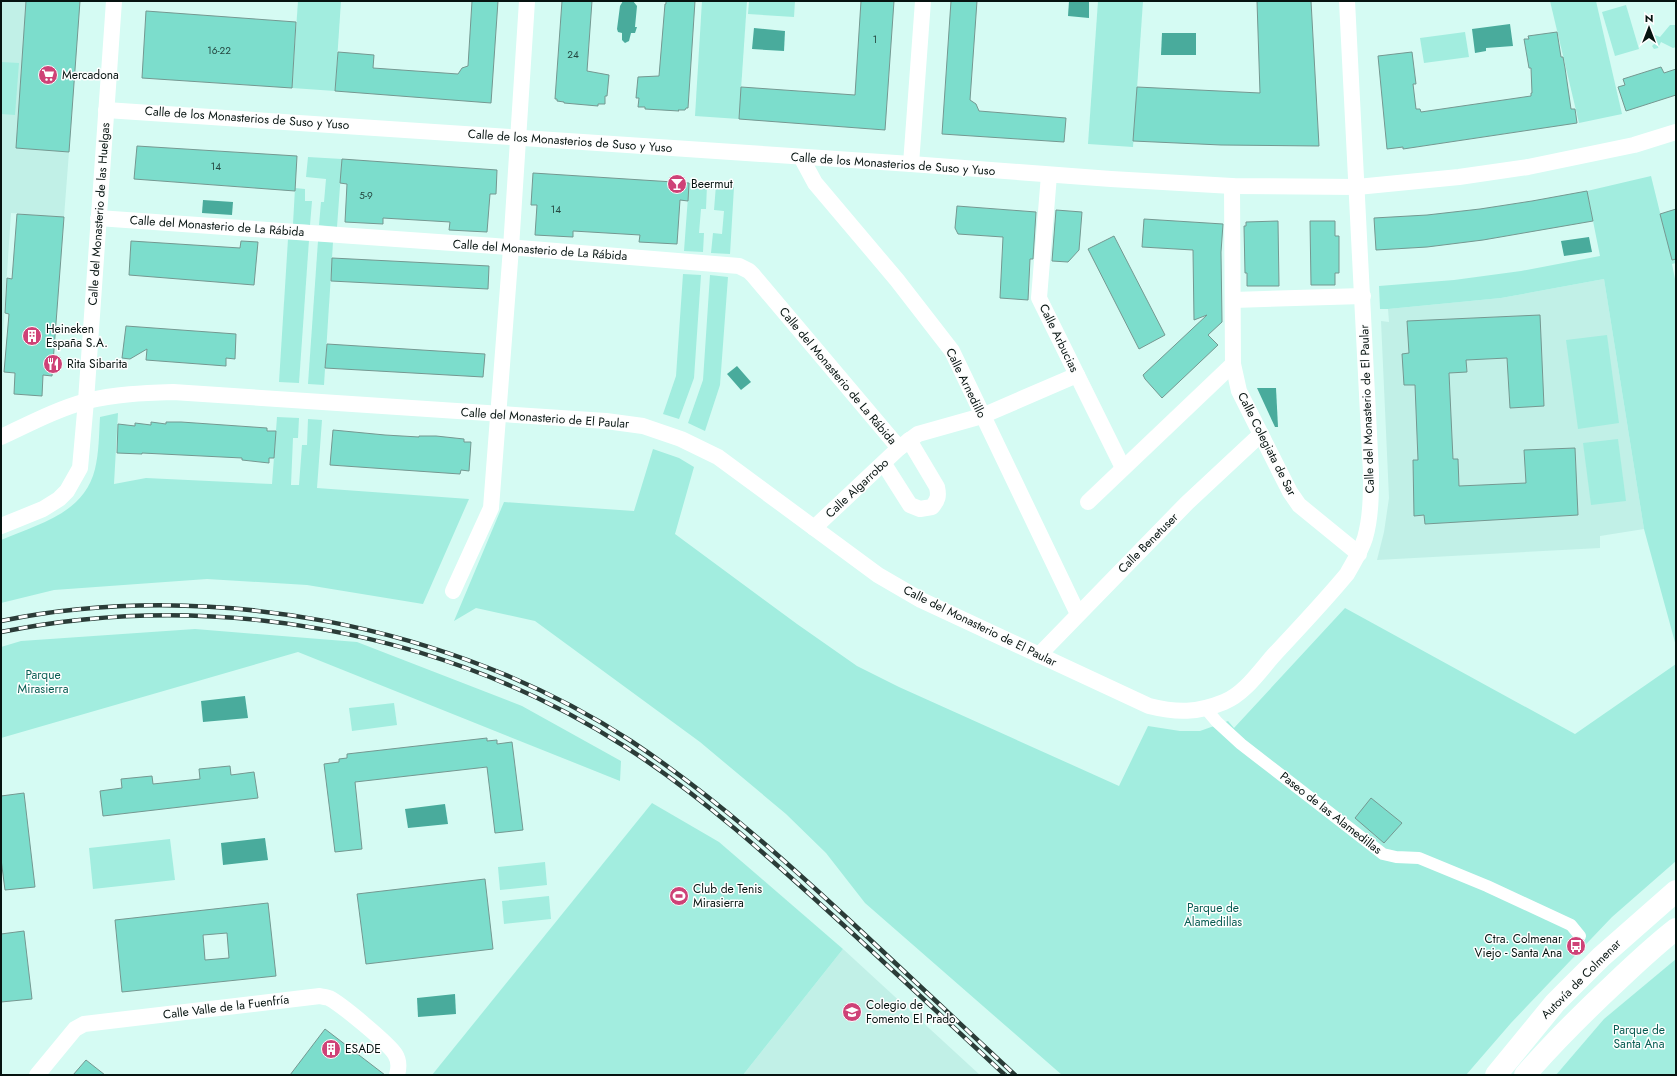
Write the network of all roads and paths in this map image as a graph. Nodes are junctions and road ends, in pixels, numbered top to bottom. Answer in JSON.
{"nodes":[{"id":1,"x":114,"y":1,"type":"edge"},
{"id":2,"x":527,"y":1,"type":"edge"},
{"id":3,"x":923,"y":1,"type":"edge"},
{"id":4,"x":1347,"y":1,"type":"edge"},
{"id":5,"x":106,"y":110,"type":"junction"},
{"id":6,"x":1676,"y":132,"type":"edge"},
{"id":7,"x":517,"y":137,"type":"junction"},
{"id":8,"x":801,"y":157,"type":"junction"},
{"id":9,"x":911,"y":164,"type":"junction"},
{"id":10,"x":1048,"y":175,"type":"junction"},
{"id":11,"x":1232,"y":186,"type":"junction"},
{"id":12,"x":1357,"y":187,"type":"junction"},
{"id":13,"x":98,"y":218,"type":"junction"},
{"id":14,"x":511,"y":248,"type":"junction"},
{"id":15,"x":1363,"y":296,"type":"junction"},
{"id":16,"x":1233,"y":300,"type":"junction"},
{"id":17,"x":1233,"y":364,"type":"junction"},
{"id":18,"x":1077,"y":375,"type":"junction"},
{"id":19,"x":86,"y":401,"type":"junction"},
{"id":20,"x":499,"y":414,"type":"junction"},
{"id":21,"x":982,"y":416,"type":"junction"},
{"id":22,"x":1261,"y":434,"type":"junction"},
{"id":23,"x":1,"y":437,"type":"edge"},
{"id":24,"x":904,"y":444,"type":"junction"},
{"id":25,"x":884,"y":464,"type":"junction"},
{"id":26,"x":1123,"y":468,"type":"junction"},
{"id":27,"x":1088,"y":502,"type":"dead end"},
{"id":28,"x":1,"y":526,"type":"edge"},
{"id":29,"x":814,"y":528,"type":"junction"},
{"id":30,"x":1359,"y":554,"type":"junction"},
{"id":31,"x":453,"y":591,"type":"dead end"},
{"id":32,"x":1078,"y":614,"type":"junction"},
{"id":33,"x":1039,"y":655,"type":"junction"},
{"id":34,"x":1206,"y":708,"type":"junction"},
{"id":35,"x":1676,"y":891,"type":"edge"},
{"id":36,"x":1676,"y":929,"type":"edge"},
{"id":37,"x":1580,"y":936,"type":"dead end"},
{"id":38,"x":1547,"y":1049,"type":"junction"},
{"id":39,"x":37,"y":1075,"type":"edge"},
{"id":40,"x":397,"y":1075,"type":"edge"},
{"id":41,"x":1496,"y":1075,"type":"edge"},
{"id":42,"x":1525,"y":1075,"type":"edge"},
{"id":43,"x":1532,"y":1075,"type":"edge"}],
"edges":[{"from":1,"to":5,"type":"street","name":"Calle del Monasterio de las Huelgas"},
{"from":2,"to":7,"type":"street"},
{"from":3,"to":9,"type":"street"},
{"from":4,"to":12,"type":"street","name":"Calle del Monasterio de El Paular"},
{"from":5,"to":7,"type":"street","name":"Calle de los Monasterios de Suso y Yuso"},
{"from":5,"to":13,"type":"street","name":"Calle del Monasterio de las Huelgas"},
{"from":6,"to":12,"type":"street","name":"Calle de los Monasterios de Suso y Yuso"},
{"from":7,"to":8,"type":"street","name":"Calle de los Monasterios de Suso y Yuso"},
{"from":7,"to":14,"type":"street"},
{"from":8,"to":9,"type":"street","name":"Calle de los Monasterios de Suso y Yuso"},
{"from":8,"to":21,"type":"street","name":"Calle Arnedillo"},
{"from":9,"to":10,"type":"street","name":"Calle de los Monasterios de Suso y Yuso"},
{"from":10,"to":11,"type":"street","name":"Calle de los Monasterios de Suso y Yuso"},
{"from":10,"to":18,"type":"street","name":"Calle Arbucias"},
{"from":11,"to":12,"type":"street","name":"Calle de los Monasterios de Suso y Yuso"},
{"from":11,"to":16,"type":"street","name":"Calle Colegiata de Sar"},
{"from":12,"to":15,"type":"street","name":"Calle del Monasterio de El Paular"},
{"from":13,"to":14,"type":"street","name":"Calle del Monasterio de La Rábida"},
{"from":13,"to":19,"type":"street","name":"Calle del Monasterio de las Huelgas"},
{"from":14,"to":20,"type":"street"},
{"from":14,"to":24,"type":"street","name":"Calle del Monasterio de La Rábida"},
{"from":15,"to":16,"type":"street"},
{"from":15,"to":30,"type":"street","name":"Calle del Monasterio de El Paular"},
{"from":16,"to":17,"type":"street","name":"Calle Colegiata de Sar"},
{"from":17,"to":22,"type":"street","name":"Calle Colegiata de Sar"},
{"from":17,"to":26,"type":"street"},
{"from":18,"to":21,"type":"street","name":"Calle Algarrobo"},
{"from":18,"to":26,"type":"street","name":"Calle Arbucias"},
{"from":19,"to":20,"type":"street","name":"Calle del Monasterio de El Paular"},
{"from":19,"to":23,"type":"street","name":"Calle del Monasterio de El Paular"},
{"from":19,"to":28,"type":"street","name":"Calle del Monasterio de las Huelgas"},
{"from":20,"to":29,"type":"street","name":"Calle del Monasterio de El Paular"},
{"from":20,"to":31,"type":"street"},
{"from":21,"to":24,"type":"street","name":"Calle Algarrobo"},
{"from":21,"to":32,"type":"street","name":"Calle Arnedillo"},
{"from":22,"to":30,"type":"street","name":"Calle Colegiata de Sar"},
{"from":22,"to":32,"type":"street","name":"Calle Benetuser"},
{"from":24,"to":25,"type":"street","name":"Calle Algarrobo"},
{"from":24,"to":25,"type":"street","name":"Calle del Monasterio de La Rábida"},
{"from":25,"to":29,"type":"street","name":"Calle Algarrobo"},
{"from":26,"to":27,"type":"street"},
{"from":29,"to":33,"type":"street","name":"Calle del Monasterio de El Paular"},
{"from":30,"to":34,"type":"street","name":"Calle del Monasterio de El Paular"},
{"from":32,"to":33,"type":"street","name":"Calle Benetuser"},
{"from":33,"to":34,"type":"street","name":"Calle del Monasterio de El Paular"},
{"from":34,"to":37,"type":"street","name":"Paseo de las Alamedillas"},
{"from":35,"to":41,"type":"highway","name":"Autovía de Colmenar"},
{"from":36,"to":38,"type":"highway"},
{"from":38,"to":42,"type":"highway"},
{"from":38,"to":43,"type":"highway"},
{"from":39,"to":40,"type":"street","name":"Calle Valle de la Fuenfría"}]}
